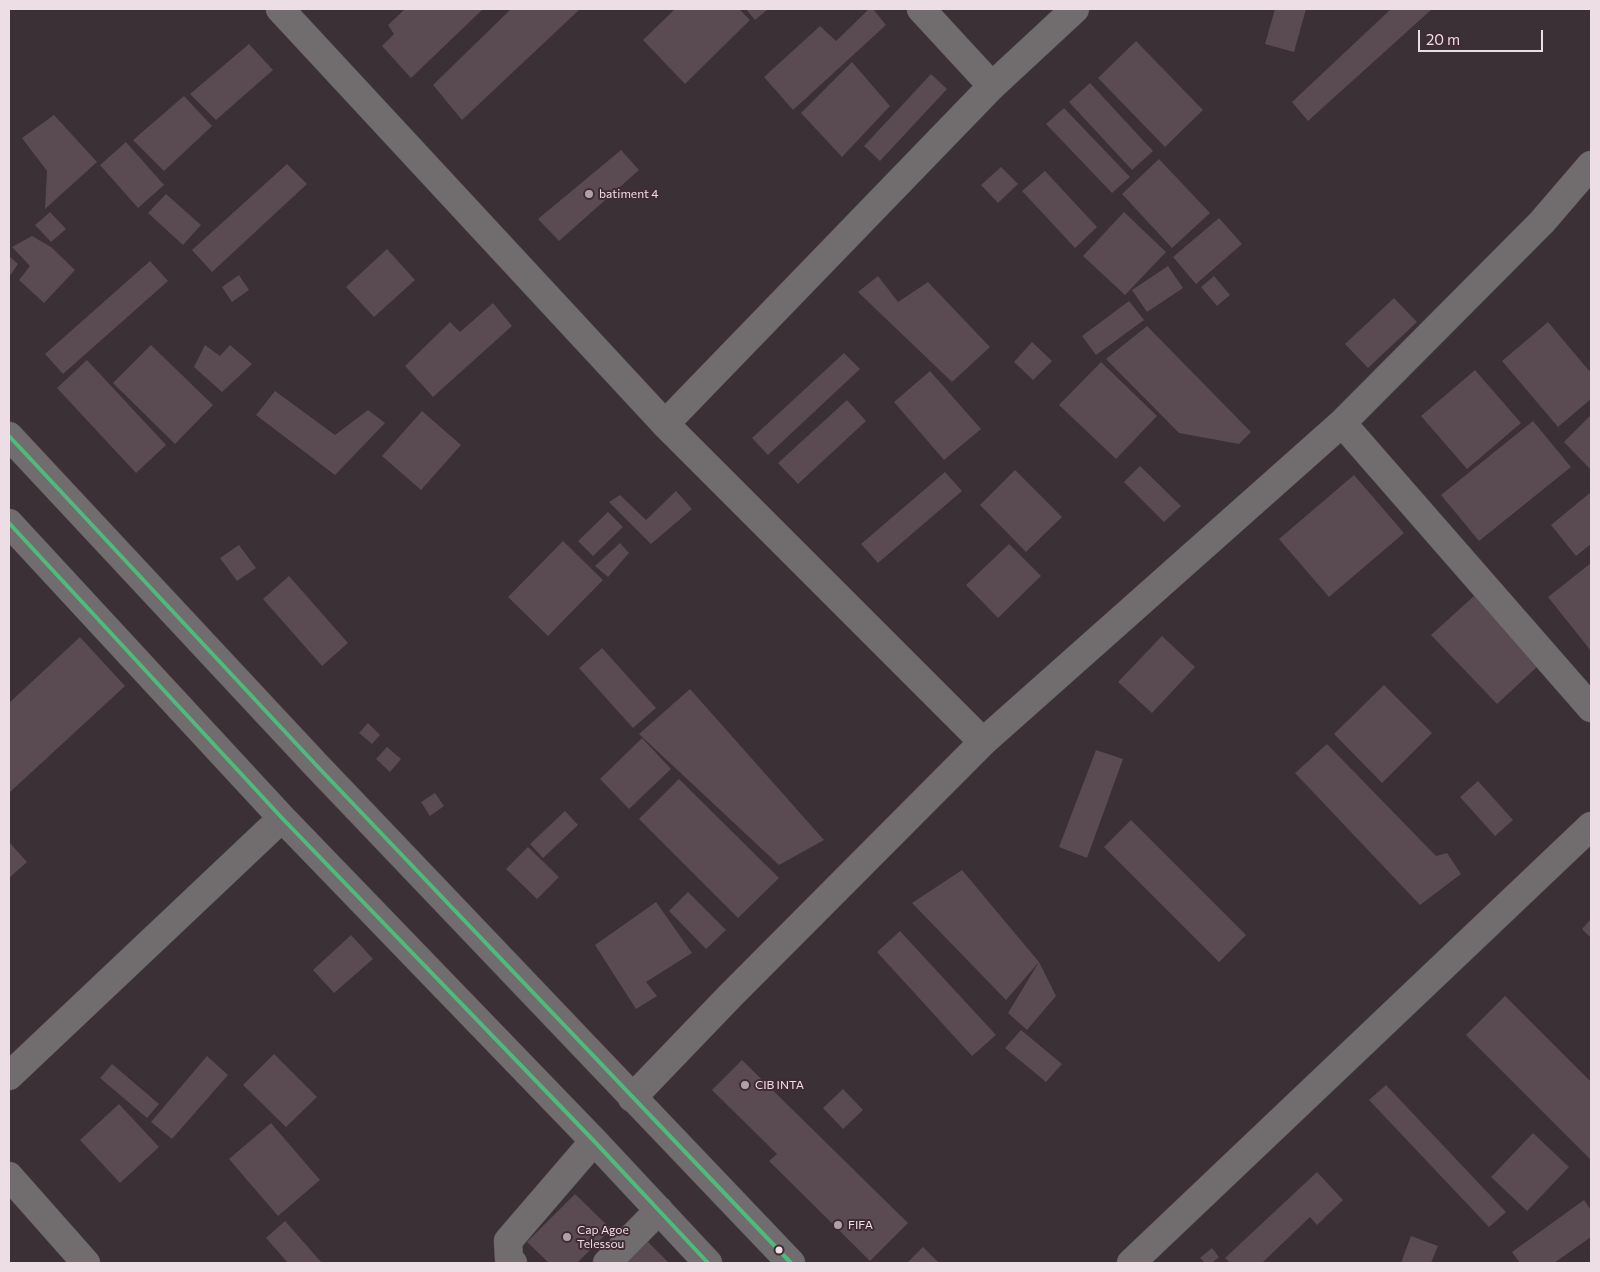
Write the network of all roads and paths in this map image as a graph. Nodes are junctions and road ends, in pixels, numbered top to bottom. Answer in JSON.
{"nodes":[{"id":1,"x":280,"y":9,"type":"edge"},
{"id":2,"x":921,"y":9,"type":"edge"},
{"id":3,"x":1075,"y":9,"type":"edge"},
{"id":4,"x":992,"y":86,"type":"junction"},
{"id":5,"x":1591,"y":165,"type":"edge"},
{"id":6,"x":1342,"y":423,"type":"junction"},
{"id":7,"x":666,"y":424,"type":"junction"},
{"id":8,"x":9,"y":436,"type":"edge"},
{"id":9,"x":9,"y":523,"type":"edge"},
{"id":10,"x":1591,"y":708,"type":"edge"},
{"id":11,"x":983,"y":742,"type":"junction"},
{"id":12,"x":282,"y":818,"type":"junction"},
{"id":13,"x":1591,"y":826,"type":"edge"},
{"id":14,"x":9,"y":1076,"type":"edge"},
{"id":15,"x":632,"y":1098,"type":"junction"},
{"id":16,"x":594,"y":1141,"type":"junction"},
{"id":17,"x":9,"y":1176,"type":"edge"},
{"id":18,"x":659,"y":1210,"type":"junction"},
{"id":19,"x":86,"y":1263,"type":"edge"},
{"id":20,"x":513,"y":1263,"type":"edge"},
{"id":21,"x":607,"y":1263,"type":"edge"},
{"id":22,"x":708,"y":1263,"type":"edge"},
{"id":23,"x":791,"y":1263,"type":"edge"},
{"id":24,"x":1131,"y":1263,"type":"edge"}],
"edges":[{"from":1,"to":7,"type":"street"},
{"from":2,"to":4,"type":"street"},
{"from":3,"to":4,"type":"street"},
{"from":4,"to":7,"type":"street"},
{"from":5,"to":6,"type":"street"},
{"from":6,"to":10,"type":"street"},
{"from":6,"to":11,"type":"street"},
{"from":7,"to":11,"type":"street"},
{"from":8,"to":15,"type":"street"},
{"from":9,"to":12,"type":"street"},
{"from":11,"to":15,"type":"street"},
{"from":12,"to":14,"type":"street"},
{"from":12,"to":16,"type":"street"},
{"from":13,"to":24,"type":"street"},
{"from":15,"to":23,"type":"street"},
{"from":16,"to":18,"type":"street"},
{"from":16,"to":20,"type":"street"},
{"from":17,"to":19,"type":"street"},
{"from":18,"to":21,"type":"street"},
{"from":18,"to":22,"type":"street"}]}
